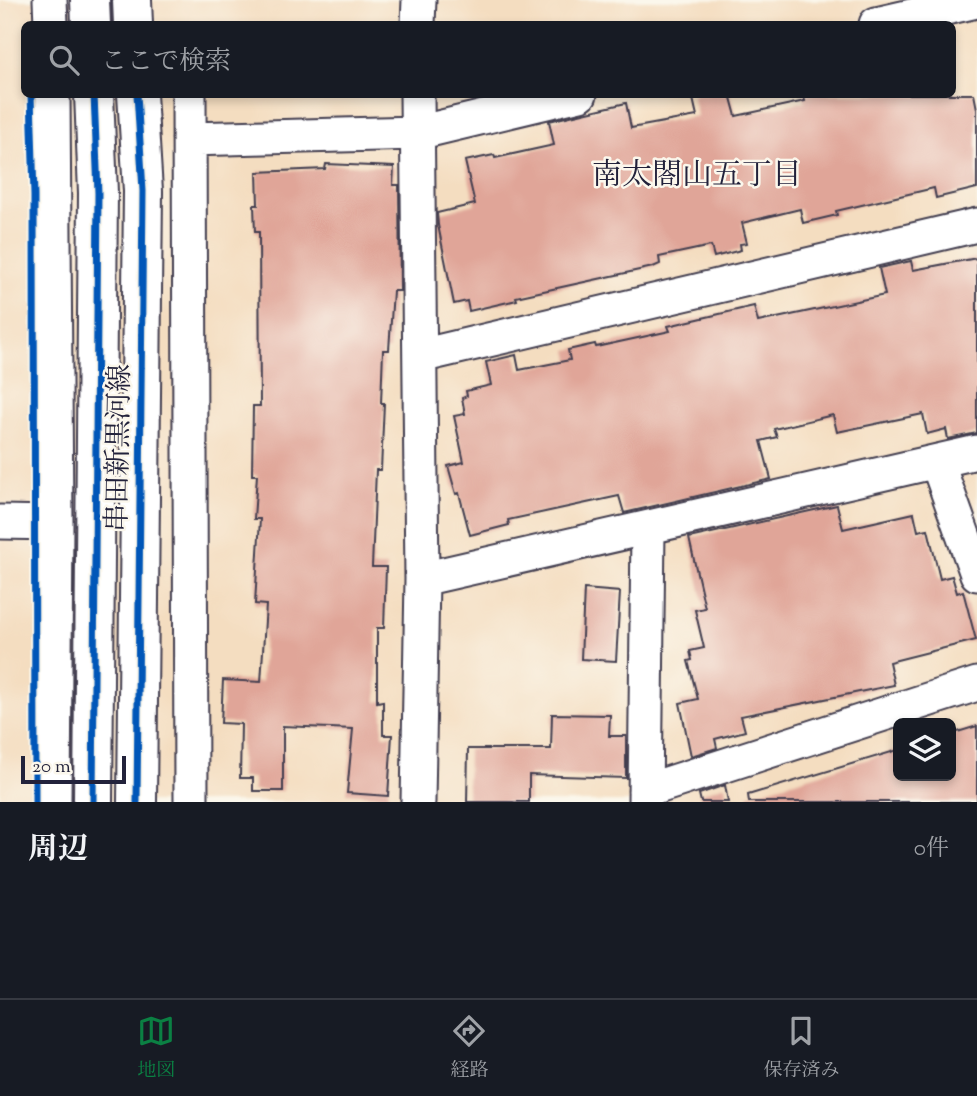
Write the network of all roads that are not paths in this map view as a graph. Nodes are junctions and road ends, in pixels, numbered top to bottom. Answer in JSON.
{"nodes":[{"id":1,"x":50,"y":0,"type":"edge"},
{"id":2,"x":90,"y":0,"type":"edge"},
{"id":3,"x":132,"y":0,"type":"edge"},
{"id":4,"x":419,"y":0,"type":"edge"},
{"id":5,"x":977,"y":1,"type":"edge"},
{"id":6,"x":51,"y":21,"type":"edge"},
{"id":7,"x":91,"y":21,"type":"edge"},
{"id":8,"x":133,"y":21,"type":"edge"},
{"id":9,"x":418,"y":21,"type":"edge"},
{"id":10,"x":889,"y":21,"type":"edge"},
{"id":11,"x":53,"y":98,"type":"edge"},
{"id":12,"x":94,"y":98,"type":"edge"},
{"id":13,"x":137,"y":98,"type":"edge"},
{"id":14,"x":189,"y":98,"type":"edge"},
{"id":15,"x":418,"y":98,"type":"edge"},
{"id":16,"x":563,"y":98,"type":"edge"},
{"id":17,"x":417,"y":133,"type":"junction"},
{"id":18,"x":189,"y":139,"type":"junction"},
{"id":19,"x":977,"y":225,"type":"edge"},
{"id":20,"x":420,"y":356,"type":"junction"},
{"id":21,"x":977,"y":453,"type":"edge"},
{"id":22,"x":937,"y":462,"type":"junction"},
{"id":23,"x":0,"y":522,"type":"edge"},
{"id":24,"x":56,"y":523,"type":"junction"},
{"id":25,"x":648,"y":529,"type":"junction"},
{"id":26,"x":977,"y":574,"type":"edge"},
{"id":27,"x":422,"y":579,"type":"junction"},
{"id":28,"x":977,"y":684,"type":"edge"},
{"id":29,"x":645,"y":796,"type":"edge"},
{"id":30,"x":54,"y":802,"type":"edge"},
{"id":31,"x":93,"y":802,"type":"edge"},
{"id":32,"x":137,"y":802,"type":"edge"},
{"id":33,"x":191,"y":802,"type":"edge"},
{"id":34,"x":418,"y":802,"type":"edge"}],
"edges":[{"from":1,"to":6,"type":"street"},
{"from":2,"to":7,"type":"main road"},
{"from":3,"to":8,"type":"main road"},
{"from":4,"to":9,"type":"street"},
{"from":5,"to":10,"type":"street"},
{"from":11,"to":24,"type":"street"},
{"from":12,"to":31,"type":"main road","name":"串田新黒河線"},
{"from":13,"to":32,"type":"main road","name":"串田新黒河線"},
{"from":14,"to":18,"type":"street"},
{"from":15,"to":17,"type":"street"},
{"from":16,"to":17,"type":"street"},
{"from":17,"to":18,"type":"street"},
{"from":17,"to":20,"type":"street"},
{"from":18,"to":33,"type":"street"},
{"from":19,"to":20,"type":"street"},
{"from":20,"to":27,"type":"street"},
{"from":21,"to":22,"type":"street"},
{"from":22,"to":25,"type":"street"},
{"from":22,"to":26,"type":"street"},
{"from":23,"to":24,"type":"street"},
{"from":24,"to":30,"type":"street"},
{"from":25,"to":27,"type":"street"},
{"from":25,"to":29,"type":"street"},
{"from":27,"to":34,"type":"street"},
{"from":28,"to":29,"type":"street"}]}
